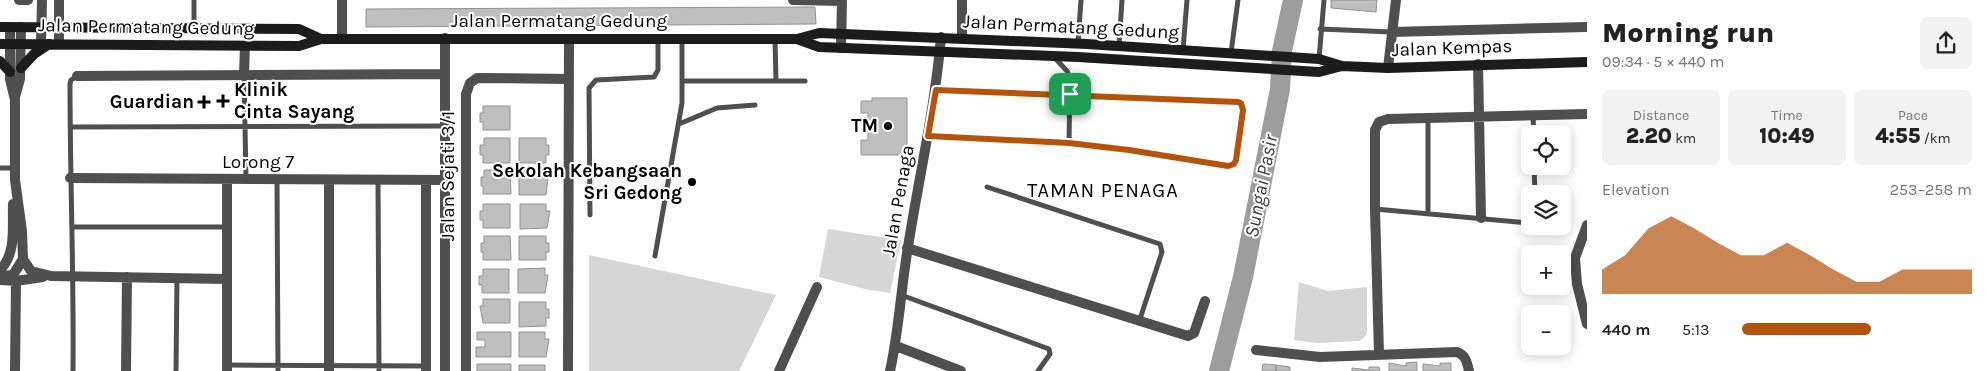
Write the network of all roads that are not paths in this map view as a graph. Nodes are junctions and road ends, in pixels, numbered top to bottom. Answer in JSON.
{"nodes":[{"id":1,"x":19,"y":0,"type":"edge"},
{"id":2,"x":26,"y":0,"type":"edge"},
{"id":3,"x":42,"y":0,"type":"edge"},
{"id":4,"x":59,"y":0,"type":"edge"},
{"id":5,"x":194,"y":0,"type":"edge"},
{"id":6,"x":342,"y":0,"type":"edge"},
{"id":7,"x":793,"y":0,"type":"edge"},
{"id":8,"x":815,"y":0,"type":"edge"},
{"id":9,"x":842,"y":0,"type":"edge"},
{"id":10,"x":962,"y":0,"type":"edge"},
{"id":11,"x":1081,"y":0,"type":"edge"},
{"id":12,"x":1122,"y":0,"type":"edge"},
{"id":13,"x":1187,"y":0,"type":"edge"},
{"id":14,"x":1238,"y":0,"type":"edge"},
{"id":15,"x":1324,"y":0,"type":"edge"},
{"id":16,"x":1396,"y":0,"type":"edge"},
{"id":17,"x":5,"y":27,"type":"edge"},
{"id":18,"x":21,"y":27,"type":"junction"},
{"id":19,"x":41,"y":27,"type":"junction"},
{"id":20,"x":1587,"y":27,"type":"edge"},
{"id":21,"x":59,"y":28,"type":"junction"},
{"id":22,"x":194,"y":28,"type":"junction"},
{"id":23,"x":1320,"y":29,"type":"junction"},
{"id":24,"x":1392,"y":32,"type":"junction"},
{"id":25,"x":841,"y":34,"type":"junction"},
{"id":26,"x":941,"y":37,"type":"junction"},
{"id":27,"x":342,"y":38,"type":"junction"},
{"id":28,"x":445,"y":38,"type":"junction"},
{"id":29,"x":962,"y":38,"type":"junction"},
{"id":30,"x":321,"y":39,"type":"junction"},
{"id":31,"x":569,"y":39,"type":"junction"},
{"id":32,"x":658,"y":39,"type":"junction"},
{"id":33,"x":682,"y":39,"type":"junction"},
{"id":34,"x":775,"y":39,"type":"junction"},
{"id":35,"x":797,"y":39,"type":"junction"},
{"id":36,"x":10,"y":44,"type":"edge"},
{"id":37,"x":50,"y":44,"type":"junction"},
{"id":38,"x":1078,"y":44,"type":"junction"},
{"id":39,"x":245,"y":46,"type":"junction"},
{"id":40,"x":1119,"y":46,"type":"junction"},
{"id":41,"x":841,"y":48,"type":"junction"},
{"id":42,"x":1183,"y":51,"type":"junction"},
{"id":43,"x":940,"y":52,"type":"junction"},
{"id":44,"x":1231,"y":54,"type":"junction"},
{"id":45,"x":1053,"y":56,"type":"junction"},
{"id":46,"x":1319,"y":58,"type":"junction"},
{"id":47,"x":0,"y":61,"type":"edge"},
{"id":48,"x":1587,"y":62,"type":"edge"},
{"id":49,"x":1478,"y":64,"type":"junction"},
{"id":50,"x":1342,"y":66,"type":"junction"},
{"id":51,"x":21,"y":68,"type":"junction"},
{"id":52,"x":1388,"y":68,"type":"junction"},
{"id":53,"x":10,"y":72,"type":"junction"},
{"id":54,"x":1319,"y":72,"type":"joint"},
{"id":55,"x":244,"y":74,"type":"junction"},
{"id":56,"x":445,"y":74,"type":"junction"},
{"id":57,"x":77,"y":76,"type":"joint"},
{"id":58,"x":569,"y":79,"type":"junction"},
{"id":59,"x":682,"y":81,"type":"junction"},
{"id":60,"x":776,"y":81,"type":"junction"},
{"id":61,"x":805,"y":81,"type":"dead end"},
{"id":62,"x":936,"y":90,"type":"junction"},
{"id":63,"x":1070,"y":94,"type":"junction"},
{"id":64,"x":14,"y":100,"type":"junction"},
{"id":65,"x":755,"y":105,"type":"dead end"},
{"id":66,"x":1587,"y":114,"type":"edge"},
{"id":67,"x":1479,"y":117,"type":"junction"},
{"id":68,"x":1533,"y":117,"type":"junction"},
{"id":69,"x":1428,"y":118,"type":"junction"},
{"id":70,"x":679,"y":124,"type":"junction"},
{"id":71,"x":1533,"y":125,"type":"edge"},
{"id":72,"x":245,"y":126,"type":"junction"},
{"id":73,"x":445,"y":126,"type":"junction"},
{"id":74,"x":70,"y":127,"type":"junction"},
{"id":75,"x":928,"y":136,"type":"junction"},
{"id":76,"x":1069,"y":143,"type":"junction"},
{"id":77,"x":0,"y":168,"type":"edge"},
{"id":78,"x":15,"y":168,"type":"junction"},
{"id":79,"x":70,"y":178,"type":"junction"},
{"id":80,"x":228,"y":179,"type":"junction"},
{"id":81,"x":246,"y":179,"type":"junction"},
{"id":82,"x":277,"y":179,"type":"junction"},
{"id":83,"x":15,"y":180,"type":"junction"},
{"id":84,"x":329,"y":180,"type":"junction"},
{"id":85,"x":378,"y":180,"type":"junction"},
{"id":86,"x":426,"y":180,"type":"junction"},
{"id":87,"x":445,"y":180,"type":"junction"},
{"id":88,"x":987,"y":187,"type":"dead end"},
{"id":89,"x":1375,"y":209,"type":"junction"},
{"id":90,"x":1428,"y":213,"type":"junction"},
{"id":91,"x":590,"y":215,"type":"dead end"},
{"id":92,"x":1481,"y":218,"type":"junction"},
{"id":93,"x":1521,"y":222,"type":"edge"},
{"id":94,"x":1587,"y":225,"type":"edge"},
{"id":95,"x":72,"y":227,"type":"junction"},
{"id":96,"x":228,"y":228,"type":"junction"},
{"id":97,"x":907,"y":248,"type":"junction"},
{"id":98,"x":655,"y":256,"type":"dead end"},
{"id":99,"x":23,"y":259,"type":"junction"},
{"id":100,"x":0,"y":270,"type":"edge"},
{"id":101,"x":51,"y":276,"type":"junction"},
{"id":102,"x":74,"y":276,"type":"junction"},
{"id":103,"x":127,"y":277,"type":"junction"},
{"id":104,"x":0,"y":278,"type":"edge"},
{"id":105,"x":177,"y":278,"type":"junction"},
{"id":106,"x":227,"y":279,"type":"junction"},
{"id":107,"x":16,"y":281,"type":"junction"},
{"id":108,"x":816,"y":287,"type":"dead end"},
{"id":109,"x":901,"y":296,"type":"junction"},
{"id":110,"x":1205,"y":301,"type":"dead end"},
{"id":111,"x":1139,"y":322,"type":"junction"},
{"id":112,"x":1587,"y":324,"type":"edge"},
{"id":113,"x":896,"y":346,"type":"junction"},
{"id":114,"x":1256,"y":350,"type":"dead end"},
{"id":115,"x":1379,"y":354,"type":"junction"},
{"id":116,"x":227,"y":368,"type":"edge"},
{"id":117,"x":278,"y":368,"type":"edge"},
{"id":118,"x":329,"y":368,"type":"edge"},
{"id":119,"x":379,"y":368,"type":"edge"},
{"id":120,"x":426,"y":368,"type":"edge"},
{"id":121,"x":15,"y":371,"type":"edge"},
{"id":122,"x":73,"y":371,"type":"edge"},
{"id":123,"x":126,"y":371,"type":"edge"},
{"id":124,"x":176,"y":371,"type":"edge"},
{"id":125,"x":445,"y":371,"type":"edge"},
{"id":126,"x":466,"y":371,"type":"edge"},
{"id":127,"x":568,"y":371,"type":"edge"},
{"id":128,"x":779,"y":371,"type":"edge"},
{"id":129,"x":890,"y":371,"type":"edge"},
{"id":130,"x":961,"y":371,"type":"edge"},
{"id":131,"x":1038,"y":371,"type":"edge"},
{"id":132,"x":1469,"y":371,"type":"edge"}],
"edges":[{"from":1,"to":2,"type":"street"},
{"from":3,"to":19,"type":"street"},
{"from":4,"to":21,"type":"street"},
{"from":5,"to":22,"type":"lane"},
{"from":6,"to":27,"type":"street"},
{"from":7,"to":8,"type":"street"},
{"from":8,"to":9,"type":"street"},
{"from":9,"to":25,"type":"street"},
{"from":10,"to":29,"type":"street"},
{"from":11,"to":38,"type":"lane"},
{"from":12,"to":40,"type":"lane"},
{"from":13,"to":42,"type":"lane"},
{"from":14,"to":44,"type":"lane"},
{"from":15,"to":23,"type":"lane"},
{"from":16,"to":24,"type":"street"},
{"from":17,"to":18,"type":"main road","name":"Jalan Permatang Gedung"},
{"from":17,"to":36,"type":"street"},
{"from":18,"to":19,"type":"main road","name":"Jalan Permatang Gedung"},
{"from":18,"to":36,"type":"street"},
{"from":19,"to":21,"type":"main road","name":"Jalan Permatang Gedung"},
{"from":19,"to":37,"type":"street"},
{"from":20,"to":24,"type":"street"},
{"from":21,"to":22,"type":"main road","name":"Jalan Permatang Gedung"},
{"from":21,"to":37,"type":"street"},
{"from":22,"to":30,"type":"main road","name":"Jalan Permatang Gedung"},
{"from":23,"to":24,"type":"lane"},
{"from":23,"to":46,"type":"lane"},
{"from":24,"to":52,"type":"street"},
{"from":25,"to":26,"type":"main road","name":"Jalan Permatang Gedung"},
{"from":25,"to":35,"type":"main road","name":"Jalan Permatang Gedung"},
{"from":25,"to":41,"type":"street"},
{"from":26,"to":29,"type":"main road","name":"Jalan Permatang Gedung"},
{"from":26,"to":43,"type":"street","name":"Jalan Penaga"},
{"from":27,"to":28,"type":"main road","name":"Jalan Permatang Gedung"},
{"from":27,"to":30,"type":"main road","name":"Jalan Permatang Gedung"},
{"from":28,"to":31,"type":"main road","name":"Jalan Permatang Gedung"},
{"from":28,"to":56,"type":"street"},
{"from":29,"to":38,"type":"main road","name":"Jalan Permatang Gedung"},
{"from":30,"to":39,"type":"main road","name":"Jalan Permatang Gedung"},
{"from":31,"to":32,"type":"main road","name":"Jalan Permatang Gedung"},
{"from":31,"to":58,"type":"street"},
{"from":32,"to":33,"type":"main road","name":"Jalan Permatang Gedung"},
{"from":32,"to":91,"type":"lane"},
{"from":33,"to":34,"type":"main road","name":"Jalan Permatang Gedung"},
{"from":33,"to":59,"type":"lane"},
{"from":34,"to":35,"type":"main road","name":"Jalan Permatang Gedung"},
{"from":34,"to":60,"type":"lane"},
{"from":35,"to":41,"type":"main road","name":"Jalan Permatang Gedung"},
{"from":36,"to":37,"type":"main road","name":"Jalan Permatang Gedung"},
{"from":36,"to":51,"type":"street"},
{"from":36,"to":53,"type":"street"},
{"from":37,"to":39,"type":"main road","name":"Jalan Permatang Gedung"},
{"from":37,"to":51,"type":"main road"},
{"from":38,"to":40,"type":"main road","name":"Jalan Permatang Gedung"},
{"from":39,"to":55,"type":"street"},
{"from":40,"to":42,"type":"main road","name":"Jalan Permatang Gedung"},
{"from":41,"to":43,"type":"main road","name":"Jalan Permatang Gedung"},
{"from":42,"to":44,"type":"main road","name":"Jalan Permatang Gedung"},
{"from":43,"to":45,"type":"main road","name":"Jalan Permatang Gedung"},
{"from":43,"to":62,"type":"street","name":"Jalan Penaga"},
{"from":44,"to":46,"type":"main road","name":"Jalan Permatang Gedung"},
{"from":45,"to":54,"type":"main road","name":"Jalan Permatang Gedung"},
{"from":45,"to":63,"type":"lane"},
{"from":46,"to":50,"type":"main road","name":"Jalan Permatang Gedung"},
{"from":47,"to":53,"type":"main road"},
{"from":48,"to":49,"type":"main road","name":"Jalan Kempas"},
{"from":49,"to":52,"type":"main road","name":"Jalan Kempas"},
{"from":49,"to":67,"type":"street"},
{"from":50,"to":52,"type":"main road","name":"Jalan Kempas"},
{"from":50,"to":54,"type":"main road","name":"Jalan Kempas"},
{"from":51,"to":64,"type":"street"},
{"from":53,"to":64,"type":"street"},
{"from":55,"to":56,"type":"street"},
{"from":55,"to":57,"type":"street"},
{"from":55,"to":72,"type":"lane"},
{"from":56,"to":73,"type":"street"},
{"from":57,"to":74,"type":"lane"},
{"from":58,"to":126,"type":"street","name":"Jalan Sejati 3/1"},
{"from":58,"to":127,"type":"street"},
{"from":59,"to":60,"type":"lane"},
{"from":59,"to":70,"type":"lane"},
{"from":60,"to":61,"type":"lane"},
{"from":62,"to":63,"type":"lane"},
{"from":62,"to":75,"type":"street","name":"Jalan Penaga"},
{"from":63,"to":76,"type":"lane"},
{"from":63,"to":76,"type":"lane"},
{"from":64,"to":78,"type":"street"},
{"from":65,"to":70,"type":"lane"},
{"from":66,"to":68,"type":"street"},
{"from":67,"to":68,"type":"street"},
{"from":67,"to":69,"type":"street"},
{"from":67,"to":92,"type":"street"},
{"from":68,"to":71,"type":"lane"},
{"from":69,"to":89,"type":"street"},
{"from":69,"to":90,"type":"lane"},
{"from":70,"to":98,"type":"lane"},
{"from":72,"to":73,"type":"lane"},
{"from":72,"to":74,"type":"lane"},
{"from":72,"to":81,"type":"lane"},
{"from":73,"to":87,"type":"street"},
{"from":74,"to":79,"type":"lane"},
{"from":75,"to":76,"type":"lane"},
{"from":75,"to":97,"type":"street","name":"Jalan Penaga"},
{"from":77,"to":78,"type":"lane"},
{"from":78,"to":83,"type":"street"},
{"from":79,"to":80,"type":"street","name":"Lorong 7"},
{"from":79,"to":95,"type":"lane"},
{"from":80,"to":81,"type":"street","name":"Lorong 7"},
{"from":80,"to":96,"type":"street"},
{"from":81,"to":82,"type":"street","name":"Lorong 7"},
{"from":82,"to":84,"type":"street","name":"Lorong 7"},
{"from":82,"to":117,"type":"lane"},
{"from":83,"to":99,"type":"street"},
{"from":83,"to":100,"type":"street"},
{"from":84,"to":85,"type":"street","name":"Lorong 7"},
{"from":84,"to":118,"type":"street"},
{"from":85,"to":86,"type":"street","name":"Lorong 7"},
{"from":85,"to":119,"type":"lane"},
{"from":86,"to":87,"type":"street","name":"Lorong 7"},
{"from":86,"to":120,"type":"street"},
{"from":87,"to":125,"type":"street"},
{"from":88,"to":111,"type":"lane"},
{"from":89,"to":90,"type":"lane"},
{"from":89,"to":115,"type":"street"},
{"from":90,"to":92,"type":"lane"},
{"from":92,"to":93,"type":"lane"},
{"from":94,"to":112,"type":"street"},
{"from":95,"to":96,"type":"lane"},
{"from":95,"to":102,"type":"lane"},
{"from":96,"to":106,"type":"street"},
{"from":97,"to":109,"type":"street","name":"Jalan Penaga"},
{"from":97,"to":111,"type":"street"},
{"from":99,"to":101,"type":"street"},
{"from":99,"to":104,"type":"street"},
{"from":101,"to":102,"type":"street"},
{"from":101,"to":107,"type":"street"},
{"from":102,"to":103,"type":"street"},
{"from":102,"to":122,"type":"lane"},
{"from":103,"to":105,"type":"street"},
{"from":103,"to":123,"type":"street"},
{"from":104,"to":107,"type":"street"},
{"from":105,"to":106,"type":"street"},
{"from":105,"to":124,"type":"lane"},
{"from":106,"to":116,"type":"street"},
{"from":107,"to":121,"type":"street"},
{"from":108,"to":128,"type":"street"},
{"from":109,"to":113,"type":"street","name":"Jalan Penaga"},
{"from":109,"to":131,"type":"lane"},
{"from":110,"to":111,"type":"street"},
{"from":113,"to":129,"type":"street","name":"Jalan Penaga"},
{"from":113,"to":130,"type":"street"},
{"from":114,"to":115,"type":"street"},
{"from":115,"to":132,"type":"street"},
{"from":116,"to":117,"type":"lane"},
{"from":117,"to":118,"type":"lane"},
{"from":118,"to":119,"type":"lane"},
{"from":119,"to":120,"type":"lane"}]}
